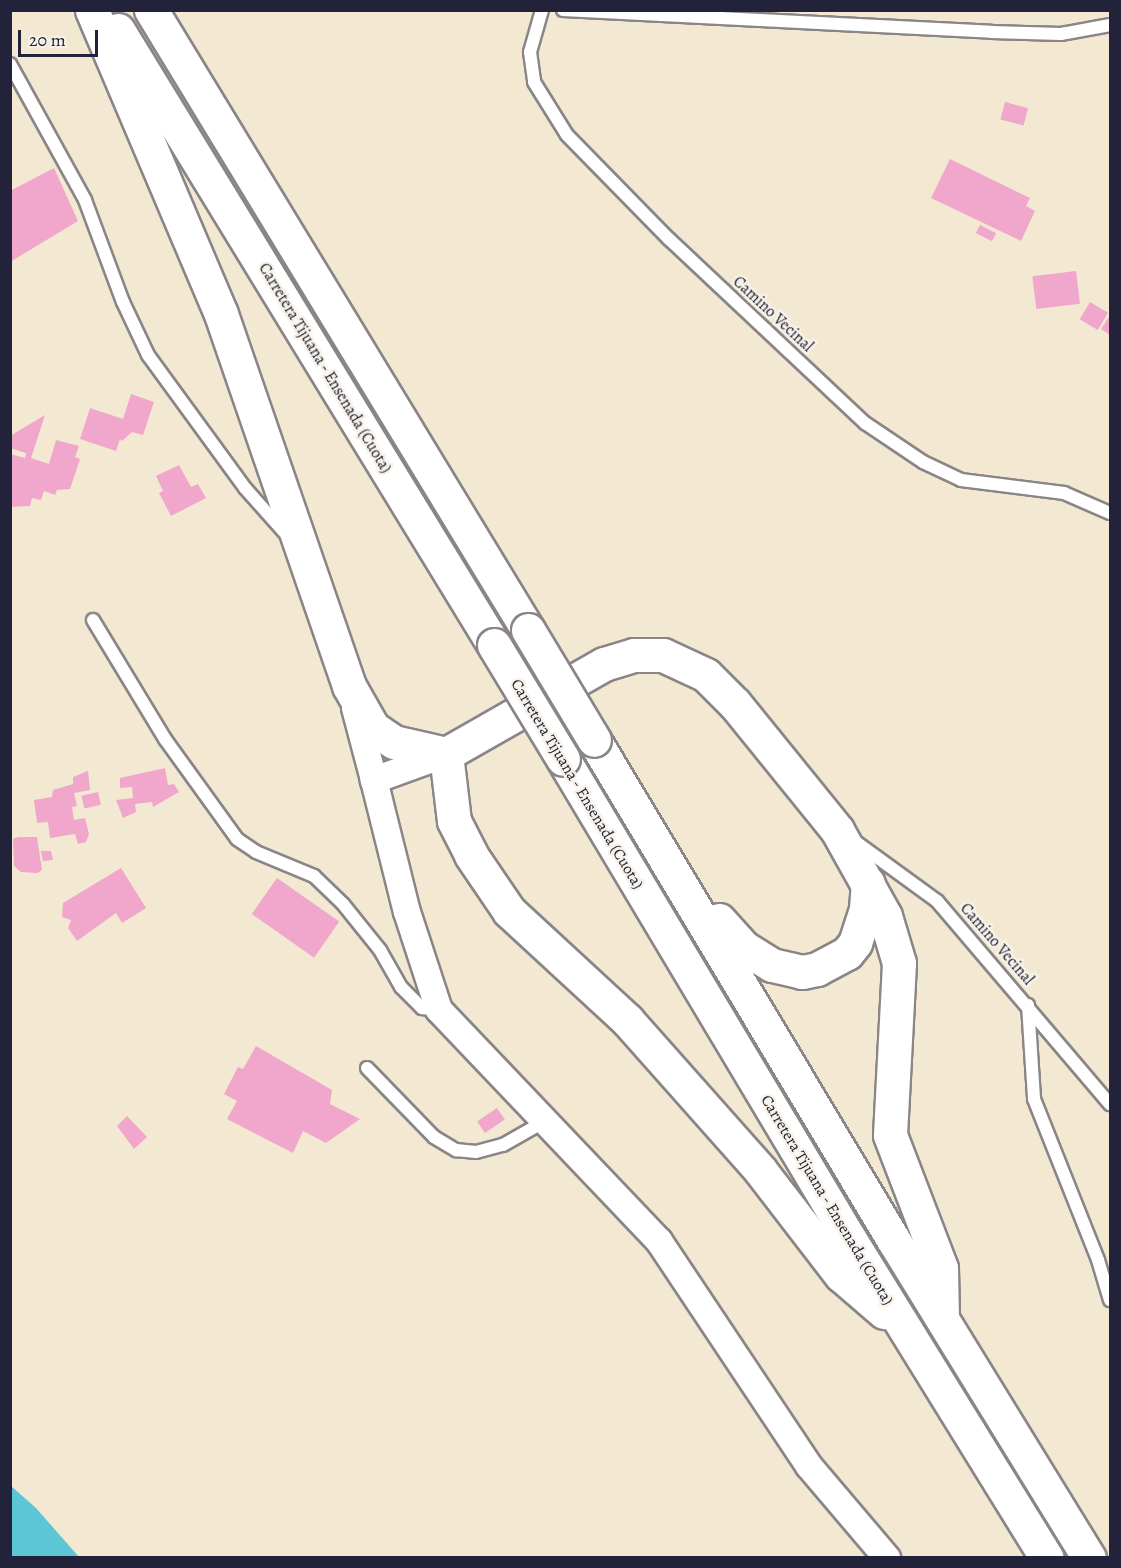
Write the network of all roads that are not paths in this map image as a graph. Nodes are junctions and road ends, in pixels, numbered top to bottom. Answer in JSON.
{"nodes":[{"id":1,"x":92,"y":10,"type":"edge"},
{"id":2,"x":106,"y":10,"type":"edge"},
{"id":3,"x":152,"y":10,"type":"edge"},
{"id":4,"x":542,"y":10,"type":"edge"},
{"id":5,"x":563,"y":10,"type":"edge"},
{"id":6,"x":1110,"y":25,"type":"edge"},
{"id":7,"x":10,"y":64,"type":"edge"},
{"id":8,"x":1110,"y":513,"type":"edge"},
{"id":9,"x":301,"y":551,"type":"junction"},
{"id":10,"x":93,"y":620,"type":"dead end"},
{"id":11,"x":349,"y":686,"type":"junction"},
{"id":12,"x":446,"y":754,"type":"junction"},
{"id":13,"x":374,"y":780,"type":"junction"},
{"id":14,"x":837,"y":830,"type":"junction"},
{"id":15,"x":681,"y":882,"type":"junction"},
{"id":16,"x":868,"y":883,"type":"junction"},
{"id":17,"x":1028,"y":1005,"type":"junction"},
{"id":18,"x":439,"y":1011,"type":"junction"},
{"id":19,"x":367,"y":1068,"type":"dead end"},
{"id":20,"x":1110,"y":1104,"type":"edge"},
{"id":21,"x":545,"y":1121,"type":"junction"},
{"id":22,"x":1110,"y":1300,"type":"edge"},
{"id":23,"x":942,"y":1317,"type":"junction"},
{"id":24,"x":907,"y":1330,"type":"junction"},
{"id":25,"x":887,"y":1557,"type":"edge"},
{"id":26,"x":1047,"y":1557,"type":"edge"},
{"id":27,"x":1089,"y":1557,"type":"edge"}],
"edges":[{"from":1,"to":9,"type":"highway"},
{"from":2,"to":24,"type":"highway","name":"Carretera Tijuana - Ensenada (Cuota)","bridge":true},
{"from":3,"to":15,"type":"highway","bridge":true},
{"from":4,"to":8,"type":"lane","name":"Camino Vecinal"},
{"from":5,"to":6,"type":"lane"},
{"from":7,"to":9,"type":"lane"},
{"from":9,"to":11,"type":"highway"},
{"from":10,"to":18,"type":"lane"},
{"from":11,"to":12,"type":"highway"},
{"from":11,"to":13,"type":"street"},
{"from":12,"to":13,"type":"street"},
{"from":12,"to":14,"type":"highway"},
{"from":12,"to":24,"type":"highway"},
{"from":13,"to":18,"type":"street"},
{"from":14,"to":16,"type":"highway"},
{"from":14,"to":17,"type":"lane","name":"Camino Vecinal"},
{"from":15,"to":16,"type":"highway"},
{"from":15,"to":23,"type":"highway"},
{"from":16,"to":23,"type":"highway"},
{"from":17,"to":20,"type":"lane","name":"Camino Vecinal"},
{"from":17,"to":22,"type":"lane"},
{"from":18,"to":21,"type":"street"},
{"from":19,"to":21,"type":"lane"},
{"from":21,"to":25,"type":"street"},
{"from":23,"to":27,"type":"highway"},
{"from":24,"to":26,"type":"highway","name":"Carretera Tijuana - Ensenada (Cuota)"}]}
